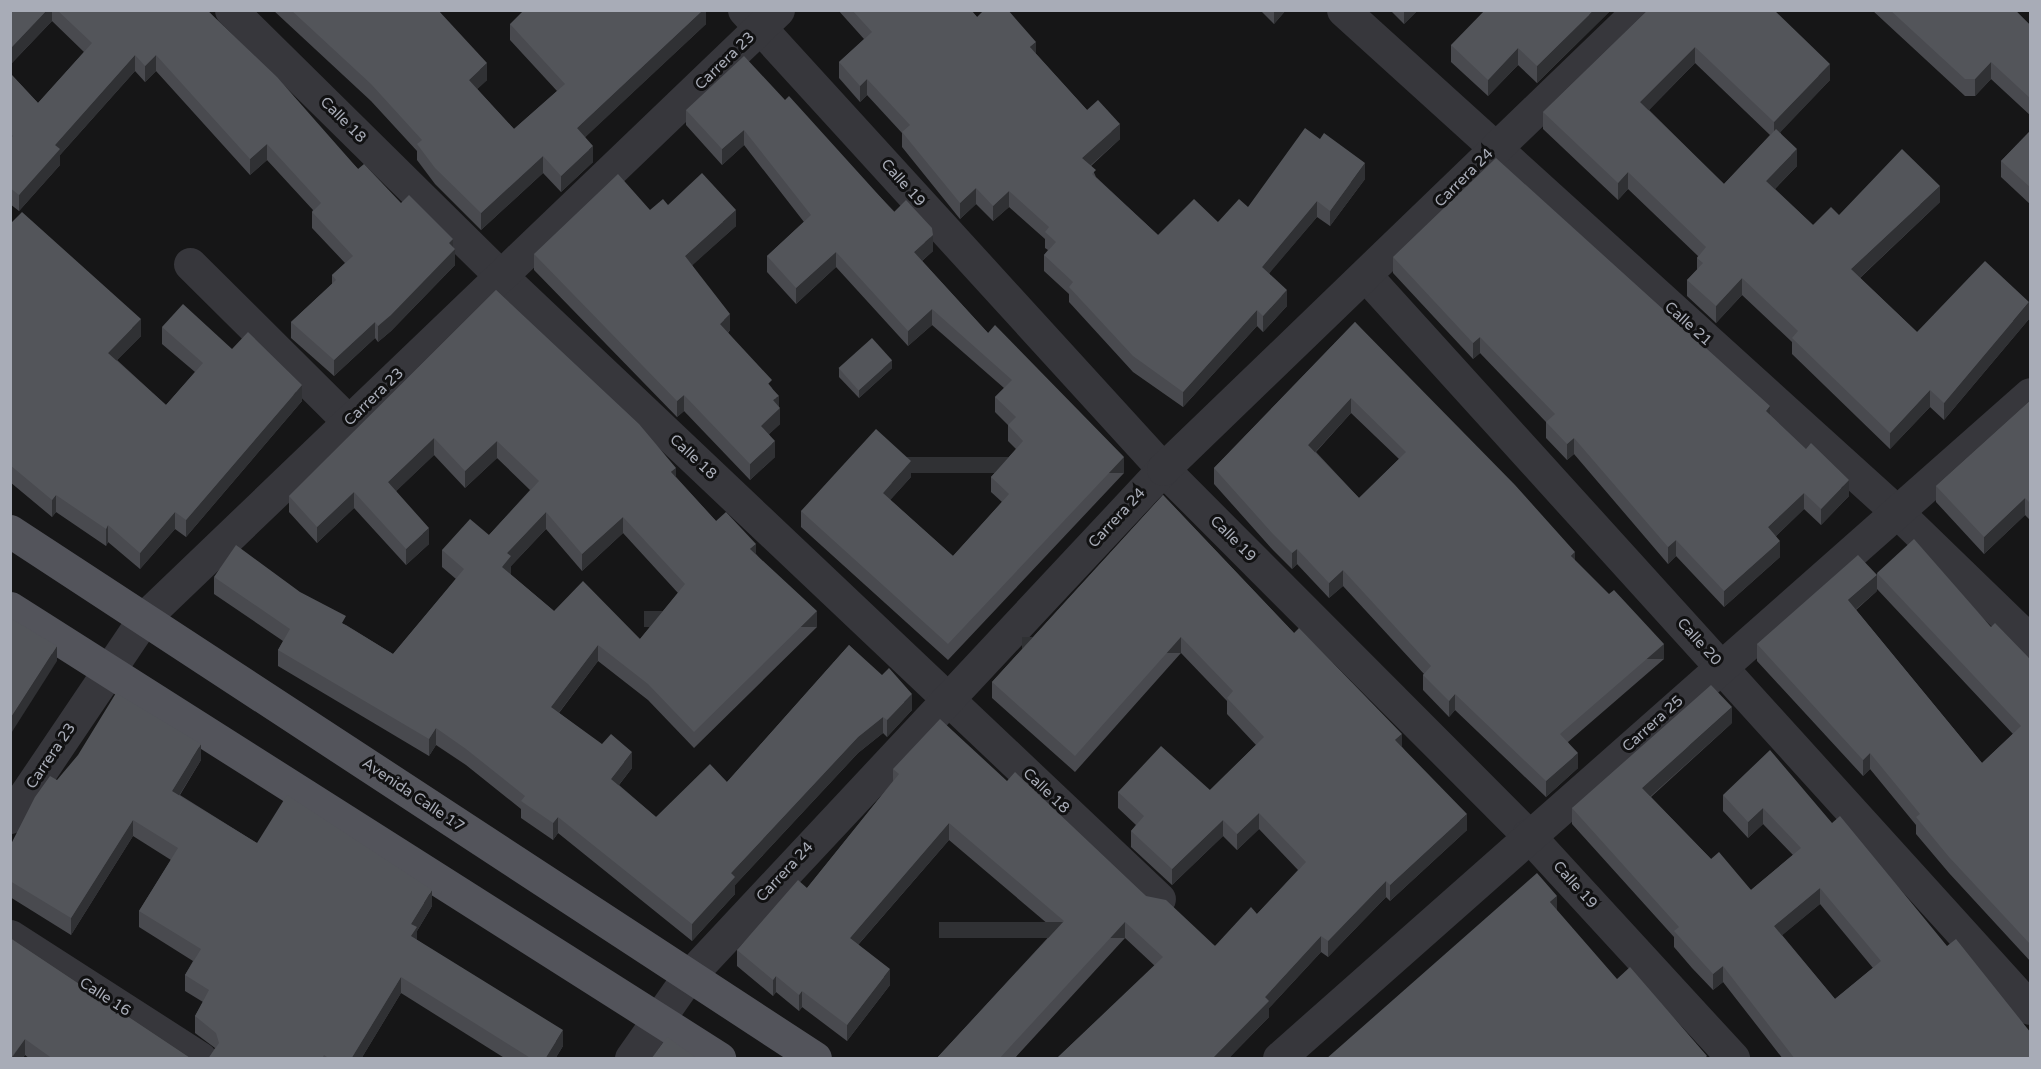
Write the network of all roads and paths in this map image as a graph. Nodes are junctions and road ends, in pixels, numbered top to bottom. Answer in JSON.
{"nodes":[{"id":1,"x":231,"y":10,"type":"edge"},
{"id":2,"x":1342,"y":10,"type":"edge"},
{"id":3,"x":1638,"y":10,"type":"edge"},
{"id":4,"x":761,"y":16,"type":"edge"},
{"id":5,"x":1494,"y":148,"type":"junction"},
{"id":6,"x":190,"y":264,"type":"dead end"},
{"id":7,"x":501,"y":276,"type":"junction"},
{"id":8,"x":1367,"y":277,"type":"junction"},
{"id":9,"x":2031,"y":394,"type":"edge"},
{"id":10,"x":349,"y":422,"type":"junction"},
{"id":11,"x":1163,"y":469,"type":"junction"},
{"id":12,"x":1897,"y":512,"type":"junction"},
{"id":13,"x":10,"y":531,"type":"edge"},
{"id":14,"x":10,"y":608,"type":"edge"},
{"id":15,"x":145,"y":617,"type":"junction"},
{"id":16,"x":2031,"y":641,"type":"edge"},
{"id":17,"x":1719,"y":665,"type":"junction"},
{"id":18,"x":107,"y":672,"type":"junction"},
{"id":19,"x":947,"y":697,"type":"junction"},
{"id":20,"x":10,"y":817,"type":"edge"},
{"id":21,"x":1528,"y":835,"type":"junction"},
{"id":22,"x":1159,"y":899,"type":"edge"},
{"id":23,"x":10,"y":936,"type":"edge"},
{"id":24,"x":688,"y":977,"type":"junction"},
{"id":25,"x":2031,"y":1008,"type":"edge"},
{"id":26,"x":658,"y":1019,"type":"junction"},
{"id":27,"x":200,"y":1059,"type":"edge"},
{"id":28,"x":631,"y":1059,"type":"edge"},
{"id":29,"x":719,"y":1059,"type":"edge"},
{"id":30,"x":815,"y":1059,"type":"edge"},
{"id":31,"x":1279,"y":1059,"type":"edge"},
{"id":32,"x":1733,"y":1059,"type":"edge"}],
"edges":[{"from":1,"to":7,"type":"street","name":"Calle 18"},
{"from":2,"to":5,"type":"street","name":"Calle 21"},
{"from":3,"to":5,"type":"street","name":"Carrera 24"},
{"from":4,"to":7,"type":"street","name":"Carrera 23"},
{"from":4,"to":11,"type":"street","name":"Calle 19"},
{"from":5,"to":8,"type":"street","name":"Carrera 24"},
{"from":5,"to":12,"type":"street","name":"Calle 21"},
{"from":6,"to":10,"type":"street"},
{"from":7,"to":10,"type":"street","name":"Carrera 23"},
{"from":7,"to":19,"type":"street","name":"Calle 18"},
{"from":8,"to":11,"type":"street","name":"Carrera 24"},
{"from":8,"to":17,"type":"street","name":"Calle 20"},
{"from":9,"to":12,"type":"street","name":"Carrera 25"},
{"from":10,"to":15,"type":"street","name":"Carrera 23"},
{"from":11,"to":19,"type":"street","name":"Carrera 24"},
{"from":11,"to":21,"type":"street","name":"Calle 19"},
{"from":12,"to":16,"type":"street","name":"Calle 21"},
{"from":12,"to":17,"type":"street","name":"Carrera 25"},
{"from":13,"to":15,"type":"main road","name":"Avenida Calle 17"},
{"from":14,"to":18,"type":"main road"},
{"from":15,"to":18,"type":"street","name":"Carrera 23"},
{"from":15,"to":24,"type":"main road","name":"Avenida Calle 17"},
{"from":17,"to":21,"type":"street","name":"Carrera 25"},
{"from":17,"to":25,"type":"street","name":"Calle 20"},
{"from":18,"to":20,"type":"street","name":"Carrera 23"},
{"from":18,"to":26,"type":"main road"},
{"from":19,"to":22,"type":"street","name":"Calle 18"},
{"from":19,"to":24,"type":"street","name":"Carrera 24"},
{"from":21,"to":31,"type":"street","name":"Carrera 25"},
{"from":21,"to":32,"type":"street","name":"Calle 19"},
{"from":23,"to":27,"type":"street","name":"Calle 16"},
{"from":24,"to":26,"type":"street","name":"Carrera 24"},
{"from":24,"to":30,"type":"main road","name":"Avenida Calle 17"},
{"from":26,"to":28,"type":"street","name":"Carrera 24"},
{"from":26,"to":29,"type":"main road"}]}
